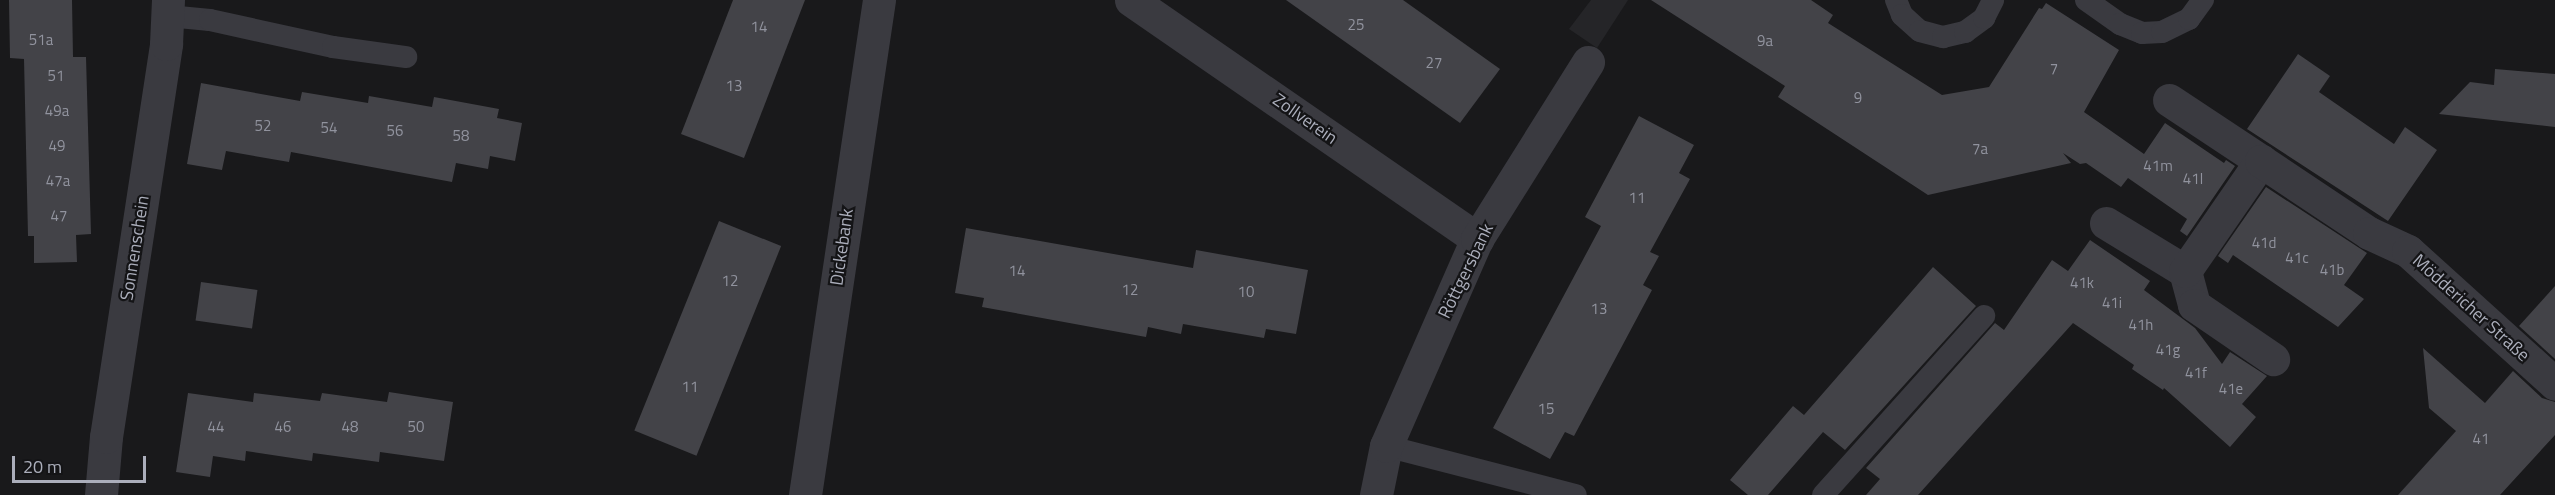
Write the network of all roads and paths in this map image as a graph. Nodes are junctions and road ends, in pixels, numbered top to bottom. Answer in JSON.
{"nodes":[{"id":1,"x":879,"y":0,"type":"edge"},
{"id":2,"x":1131,"y":0,"type":"edge"},
{"id":3,"x":1896,"y":0,"type":"edge"},
{"id":4,"x":1993,"y":0,"type":"edge"},
{"id":5,"x":2086,"y":0,"type":"edge"},
{"id":6,"x":2203,"y":0,"type":"edge"},
{"id":7,"x":168,"y":8,"type":"edge"},
{"id":8,"x":406,"y":57,"type":"dead end"},
{"id":9,"x":1588,"y":62,"type":"dead end"},
{"id":10,"x":2169,"y":100,"type":"dead end"},
{"id":11,"x":2260,"y":161,"type":"junction"},
{"id":12,"x":2106,"y":222,"type":"dead end"},
{"id":13,"x":1478,"y":239,"type":"junction"},
{"id":14,"x":2185,"y":271,"type":"junction"},
{"id":15,"x":1984,"y":316,"type":"dead end"},
{"id":16,"x":2273,"y":359,"type":"dead end"},
{"id":17,"x":2555,"y":384,"type":"edge"},
{"id":18,"x":1386,"y":446,"type":"junction"},
{"id":19,"x":101,"y":495,"type":"edge"},
{"id":20,"x":805,"y":495,"type":"edge"},
{"id":21,"x":1376,"y":495,"type":"edge"},
{"id":22,"x":1576,"y":495,"type":"edge"},
{"id":23,"x":1823,"y":495,"type":"edge"}],
"edges":[{"from":1,"to":20,"type":"street","name":"Dickebank"},
{"from":2,"to":13,"type":"street","name":"Zollverein"},
{"from":3,"to":4,"type":"lane"},
{"from":5,"to":6,"type":"lane"},
{"from":7,"to":8,"type":"lane"},
{"from":7,"to":19,"type":"street","name":"Sonnenschein"},
{"from":9,"to":13,"type":"street","name":"Röttgersbank"},
{"from":10,"to":11,"type":"street","name":"Möddericher Straße"},
{"from":11,"to":14,"type":"street"},
{"from":11,"to":17,"type":"street","name":"Möddericher Straße"},
{"from":12,"to":14,"type":"street"},
{"from":13,"to":18,"type":"street","name":"Röttgersbank"},
{"from":14,"to":16,"type":"street"},
{"from":15,"to":23,"type":"lane"},
{"from":18,"to":21,"type":"street","name":"Röttgersbank"},
{"from":18,"to":22,"type":"lane"}]}
